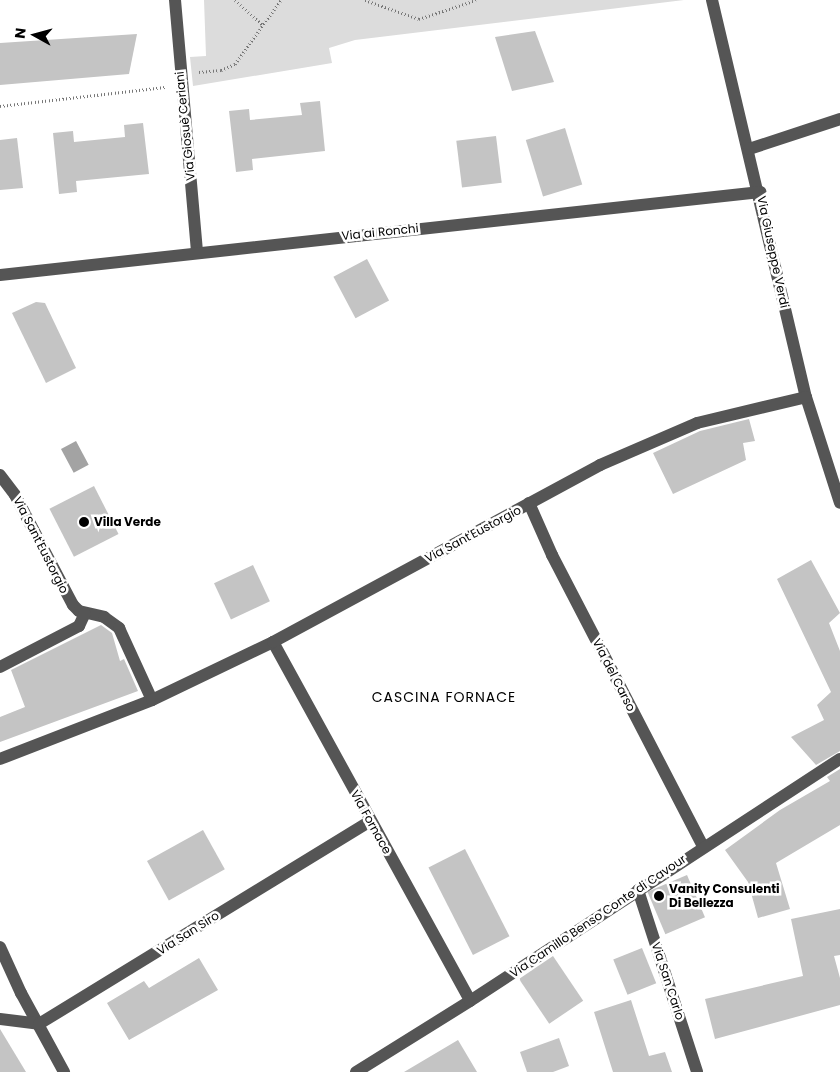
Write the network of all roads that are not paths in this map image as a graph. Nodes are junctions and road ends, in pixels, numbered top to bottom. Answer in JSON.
{"nodes":[{"id":1,"x":175,"y":0,"type":"edge"},
{"id":2,"x":712,"y":0,"type":"edge"},
{"id":3,"x":840,"y":119,"type":"edge"},
{"id":4,"x":749,"y":149,"type":"junction"},
{"id":5,"x":760,"y":192,"type":"junction"},
{"id":6,"x":197,"y":251,"type":"junction"},
{"id":7,"x":0,"y":275,"type":"edge"},
{"id":8,"x":806,"y":397,"type":"junction"},
{"id":9,"x":0,"y":476,"type":"edge"},
{"id":10,"x":840,"y":503,"type":"edge"},
{"id":11,"x":529,"y":504,"type":"junction"},
{"id":12,"x":85,"y":614,"type":"junction"},
{"id":13,"x":272,"y":642,"type":"junction"},
{"id":14,"x":0,"y":667,"type":"edge"},
{"id":15,"x":152,"y":700,"type":"junction"},
{"id":16,"x":840,"y":758,"type":"edge"},
{"id":17,"x":0,"y":759,"type":"edge"},
{"id":18,"x":370,"y":821,"type":"junction"},
{"id":19,"x":703,"y":846,"type":"junction"},
{"id":20,"x":638,"y":890,"type":"junction"},
{"id":21,"x":0,"y":947,"type":"edge"},
{"id":22,"x":470,"y":1001,"type":"junction"},
{"id":23,"x":0,"y":1019,"type":"edge"},
{"id":24,"x":39,"y":1024,"type":"junction"},
{"id":25,"x":64,"y":1072,"type":"edge"},
{"id":26,"x":356,"y":1072,"type":"edge"},
{"id":27,"x":697,"y":1072,"type":"edge"}],
"edges":[{"from":1,"to":6,"type":"street","name":"Via Giosuè Ceriani"},
{"from":2,"to":4,"type":"street","name":"Via Giuseppe Verdi"},
{"from":3,"to":4,"type":"street"},
{"from":4,"to":5,"type":"street","name":"Via Giuseppe Verdi"},
{"from":5,"to":6,"type":"street","name":"Via ai Ronchi"},
{"from":5,"to":8,"type":"street","name":"Via Giuseppe Verdi"},
{"from":6,"to":7,"type":"street","name":"Via ai Ronchi"},
{"from":8,"to":10,"type":"street","name":"Via Giuseppe Verdi"},
{"from":8,"to":11,"type":"street","name":"Via Sant'Eustorgio"},
{"from":9,"to":12,"type":"street","name":"Via Sant'Eustorgio"},
{"from":11,"to":13,"type":"street","name":"Via Sant'Eustorgio"},
{"from":11,"to":19,"type":"street","name":"Via del Carso"},
{"from":12,"to":14,"type":"street"},
{"from":12,"to":15,"type":"street","name":"Via Sant'Eustorgio"},
{"from":13,"to":15,"type":"street","name":"Via Sant'Eustorgio"},
{"from":13,"to":18,"type":"street","name":"Via Fornace"},
{"from":15,"to":17,"type":"street","name":"Via Sant'Eustorgio"},
{"from":16,"to":19,"type":"street","name":"Via Camillo Benso Conte di Cavour"},
{"from":18,"to":22,"type":"street","name":"Via Fornace"},
{"from":18,"to":24,"type":"street","name":"Via San Siro"},
{"from":19,"to":20,"type":"street","name":"Via Camillo Benso Conte di Cavour"},
{"from":20,"to":22,"type":"street","name":"Via Camillo Benso Conte di Cavour"},
{"from":20,"to":27,"type":"street","name":"Via San Carlo"},
{"from":21,"to":24,"type":"street"},
{"from":22,"to":26,"type":"street","name":"Via Camillo Benso Conte di Cavour"},
{"from":23,"to":24,"type":"street"},
{"from":24,"to":25,"type":"street"}]}
